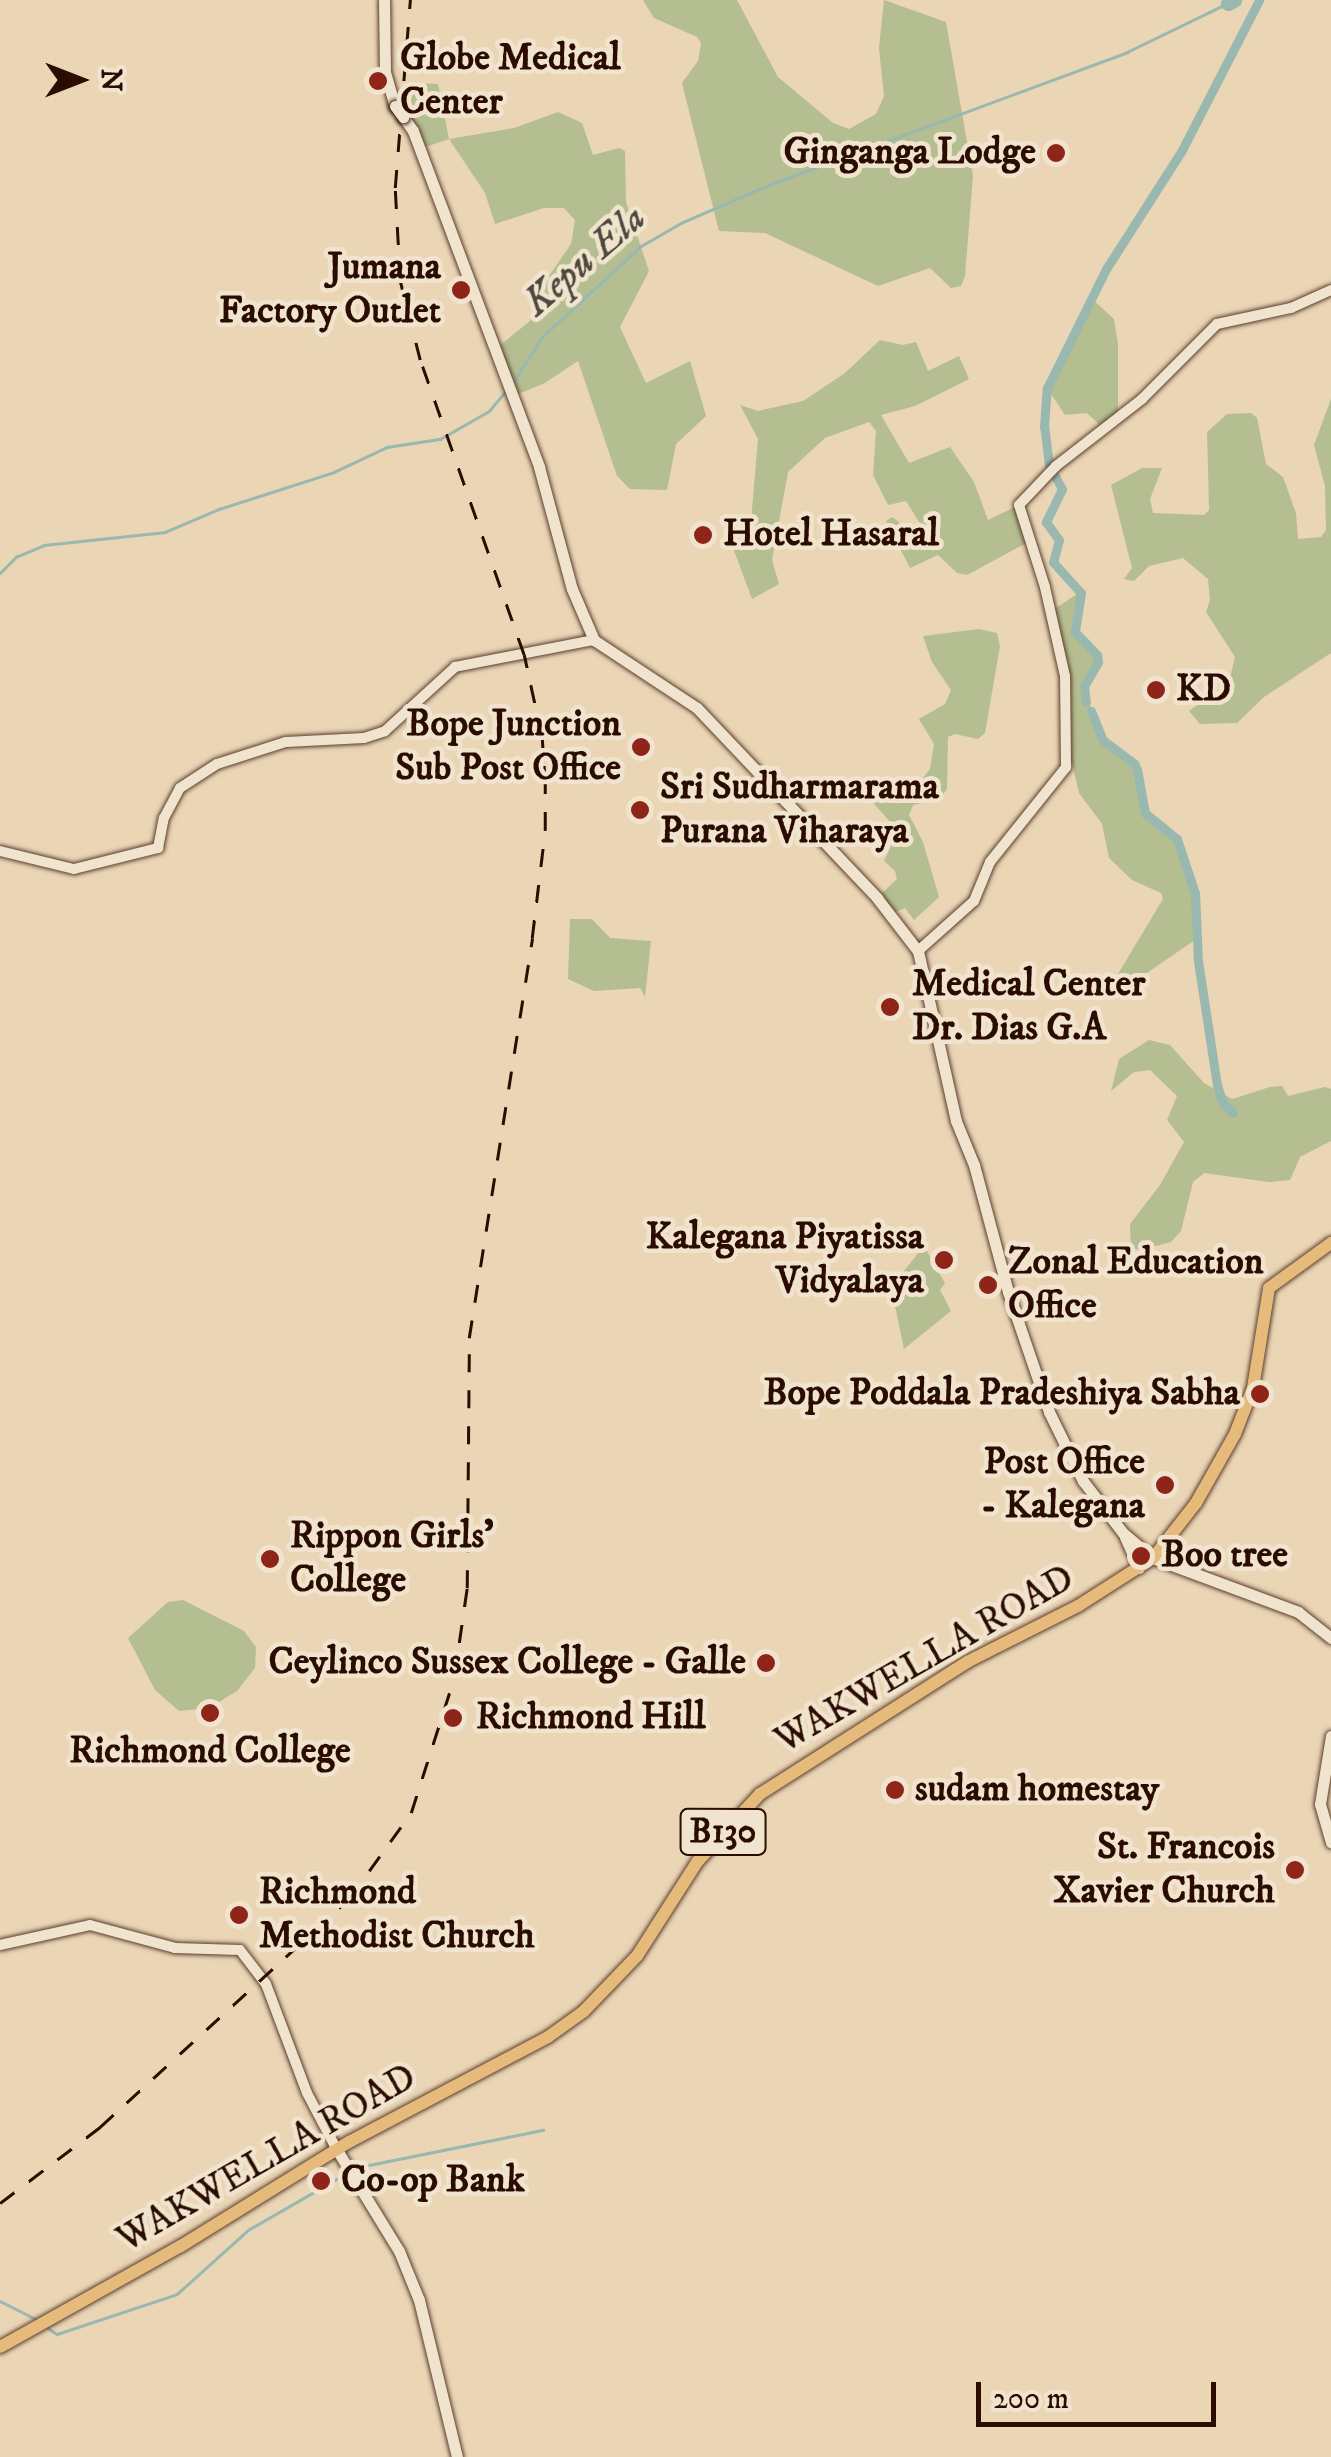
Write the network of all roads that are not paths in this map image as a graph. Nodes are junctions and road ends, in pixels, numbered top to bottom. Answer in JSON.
{"nodes":[{"id":1,"x":384,"y":0,"type":"edge"},
{"id":2,"x":1331,"y":290,"type":"edge"},
{"id":3,"x":594,"y":640,"type":"junction"},
{"id":4,"x":0,"y":851,"type":"edge"},
{"id":5,"x":918,"y":951,"type":"junction"},
{"id":6,"x":1331,"y":1244,"type":"edge"},
{"id":7,"x":1124,"y":1533,"type":"junction"},
{"id":8,"x":1153,"y":1558,"type":"junction"},
{"id":9,"x":1139,"y":1568,"type":"junction"},
{"id":10,"x":1331,"y":1638,"type":"edge"},
{"id":11,"x":1331,"y":1736,"type":"edge"},
{"id":12,"x":1331,"y":1842,"type":"edge"},
{"id":13,"x":0,"y":1945,"type":"edge"},
{"id":14,"x":337,"y":2150,"type":"junction"},
{"id":15,"x":0,"y":2347,"type":"edge"},
{"id":16,"x":457,"y":2457,"type":"edge"}],
"edges":[{"from":1,"to":3,"type":"main road"},
{"from":2,"to":5,"type":"street"},
{"from":3,"to":4,"type":"street"},
{"from":3,"to":5,"type":"main road"},
{"from":5,"to":7,"type":"main road"},
{"from":6,"to":8,"type":"main road","name":"WAKWELLA ROAD","number":"B130"},
{"from":7,"to":8,"type":"main road"},
{"from":7,"to":9,"type":"main road"},
{"from":8,"to":9,"type":"main road","name":"WAKWELLA ROAD","number":"B130"},
{"from":8,"to":10,"type":"main road"},
{"from":9,"to":14,"type":"main road","name":"WAKWELLA ROAD","number":"B130"},
{"from":11,"to":12,"type":"main road"},
{"from":13,"to":14,"type":"street"},
{"from":14,"to":15,"type":"main road","name":"WAKWELLA ROAD","number":"B130"},
{"from":14,"to":16,"type":"main road"}]}
